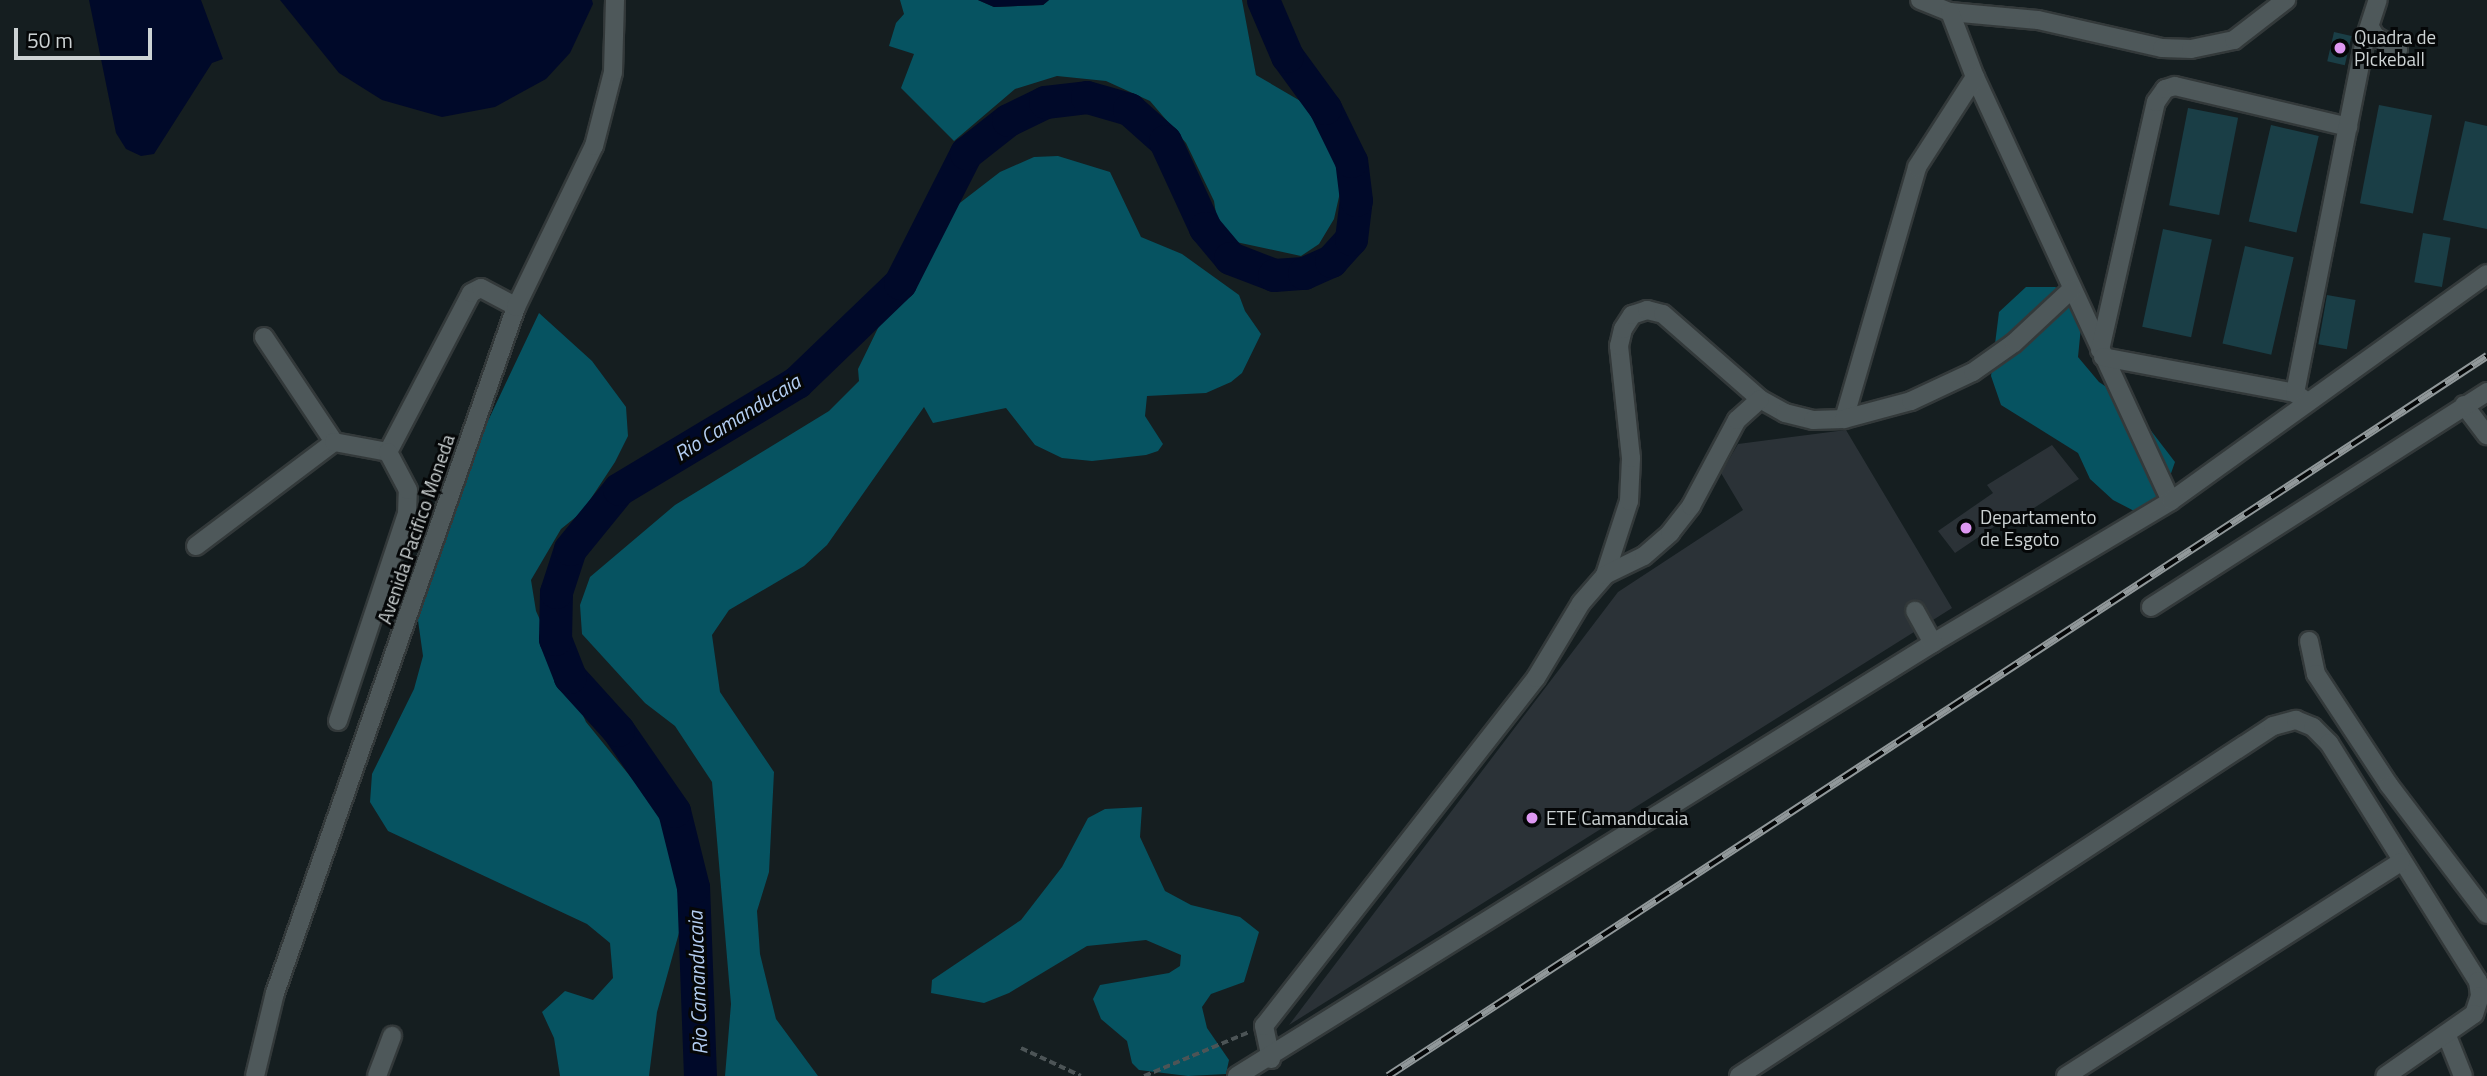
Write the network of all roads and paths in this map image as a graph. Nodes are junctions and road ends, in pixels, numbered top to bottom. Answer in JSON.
{"nodes":[{"id":1,"x":615,"y":0,"type":"edge"},
{"id":2,"x":1920,"y":0,"type":"edge"},
{"id":3,"x":2286,"y":0,"type":"edge"},
{"id":4,"x":2378,"y":0,"type":"edge"},
{"id":5,"x":1950,"y":12,"type":"junction"},
{"id":6,"x":2368,"y":31,"type":"junction"},
{"id":7,"x":2398,"y":50,"type":"dead end"},
{"id":8,"x":1975,"y":77,"type":"junction"},
{"id":9,"x":2348,"y":127,"type":"junction"},
{"id":10,"x":2487,"y":274,"type":"edge"},
{"id":11,"x":2072,"y":289,"type":"junction"},
{"id":12,"x":516,"y":307,"type":"junction"},
{"id":13,"x":264,"y":337,"type":"dead end"},
{"id":14,"x":2102,"y":354,"type":"junction"},
{"id":15,"x":2487,"y":392,"type":"edge"},
{"id":16,"x":2302,"y":398,"type":"junction"},
{"id":17,"x":1760,"y":399,"type":"junction"},
{"id":18,"x":2463,"y":405,"type":"junction"},
{"id":19,"x":1844,"y":419,"type":"junction"},
{"id":20,"x":2487,"y":435,"type":"edge"},
{"id":21,"x":334,"y":442,"type":"junction"},
{"id":22,"x":388,"y":452,"type":"junction"},
{"id":23,"x":2171,"y":501,"type":"junction"},
{"id":24,"x":196,"y":546,"type":"dead end"},
{"id":25,"x":1605,"y":575,"type":"junction"},
{"id":26,"x":2151,"y":607,"type":"dead end"},
{"id":27,"x":1915,"y":611,"type":"dead end"},
{"id":28,"x":2309,"y":641,"type":"dead end"},
{"id":29,"x":1933,"y":643,"type":"junction"},
{"id":30,"x":338,"y":721,"type":"dead end"},
{"id":31,"x":2400,"y":862,"type":"junction"},
{"id":32,"x":2487,"y":914,"type":"edge"},
{"id":33,"x":1264,"y":1026,"type":"junction"},
{"id":34,"x":2447,"y":1035,"type":"junction"},
{"id":35,"x":392,"y":1036,"type":"dead end"},
{"id":36,"x":1021,"y":1048,"type":"dead end"},
{"id":37,"x":1271,"y":1059,"type":"junction"},
{"id":38,"x":255,"y":1076,"type":"edge"},
{"id":39,"x":377,"y":1076,"type":"edge"},
{"id":40,"x":1081,"y":1076,"type":"edge"},
{"id":41,"x":1144,"y":1076,"type":"edge"},
{"id":42,"x":1237,"y":1076,"type":"edge"},
{"id":43,"x":1739,"y":1076,"type":"edge"},
{"id":44,"x":2066,"y":1076,"type":"edge"},
{"id":45,"x":2385,"y":1076,"type":"edge"},
{"id":46,"x":2463,"y":1076,"type":"edge"}],
"edges":[{"from":1,"to":12,"type":"street","name":"Avenida Pacifico Moneda"},
{"from":2,"to":5,"type":"street"},
{"from":3,"to":5,"type":"street"},
{"from":4,"to":6,"type":"street"},
{"from":5,"to":8,"type":"street"},
{"from":6,"to":7,"type":"street"},
{"from":6,"to":9,"type":"street"},
{"from":8,"to":11,"type":"street"},
{"from":8,"to":19,"type":"street"},
{"from":9,"to":14,"type":"street"},
{"from":9,"to":16,"type":"street"},
{"from":10,"to":16,"type":"street"},
{"from":11,"to":14,"type":"street"},
{"from":11,"to":19,"type":"street"},
{"from":12,"to":22,"type":"street"},
{"from":12,"to":38,"type":"street","name":"Avenida Pacifico Moneda"},
{"from":13,"to":21,"type":"street"},
{"from":14,"to":16,"type":"street"},
{"from":14,"to":23,"type":"street"},
{"from":15,"to":18,"type":"street"},
{"from":16,"to":23,"type":"street"},
{"from":17,"to":19,"type":"street"},
{"from":17,"to":25,"type":"street"},
{"from":17,"to":25,"type":"street"},
{"from":18,"to":20,"type":"street"},
{"from":18,"to":26,"type":"street"},
{"from":21,"to":22,"type":"street"},
{"from":21,"to":24,"type":"street"},
{"from":22,"to":30,"type":"street"},
{"from":23,"to":29,"type":"street"},
{"from":25,"to":33,"type":"street"},
{"from":27,"to":29,"type":"street"},
{"from":28,"to":32,"type":"street"},
{"from":29,"to":37,"type":"street"},
{"from":31,"to":34,"type":"street"},
{"from":31,"to":43,"type":"street"},
{"from":31,"to":44,"type":"street"},
{"from":33,"to":37,"type":"street"},
{"from":33,"to":41,"type":"path"},
{"from":34,"to":45,"type":"street"},
{"from":34,"to":46,"type":"street"},
{"from":35,"to":39,"type":"street"},
{"from":36,"to":40,"type":"path"},
{"from":37,"to":42,"type":"street"}]}
